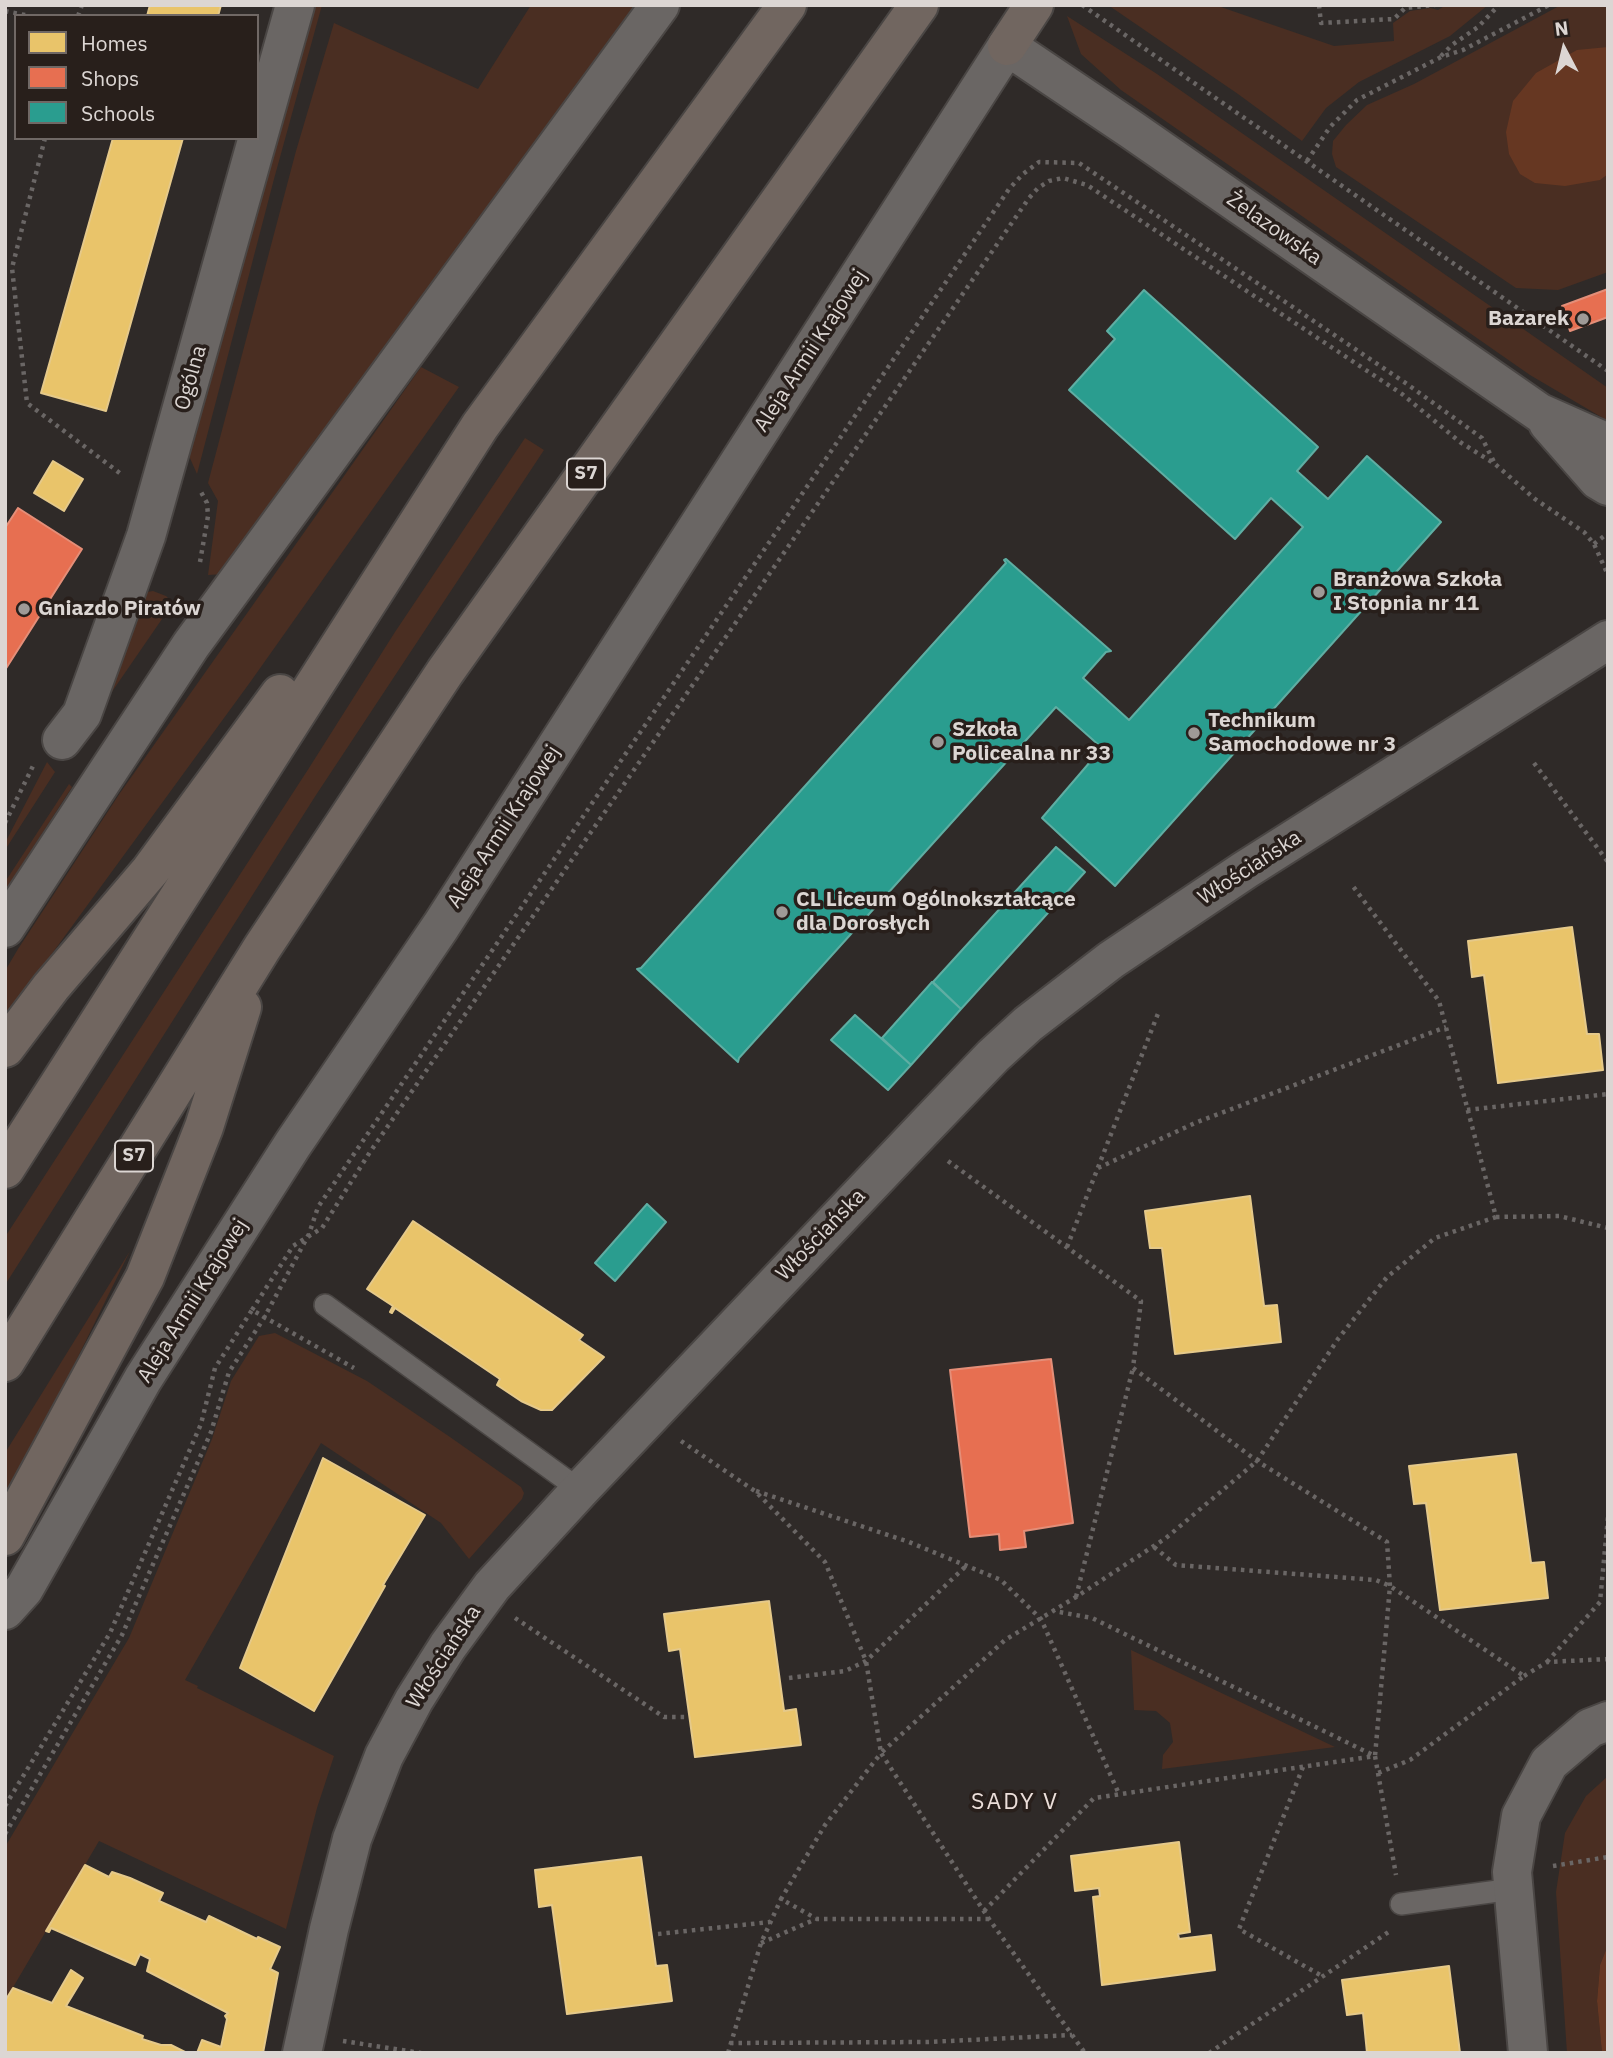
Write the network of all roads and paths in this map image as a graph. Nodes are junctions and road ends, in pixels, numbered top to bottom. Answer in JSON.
{"nodes":[{"id":1,"x":295,"y":5,"type":"edge"},
{"id":2,"x":660,"y":5,"type":"edge"},
{"id":3,"x":787,"y":5,"type":"edge"},
{"id":4,"x":919,"y":5,"type":"edge"},
{"id":5,"x":1034,"y":5,"type":"edge"},
{"id":6,"x":1082,"y":5,"type":"edge"},
{"id":7,"x":1319,"y":5,"type":"edge"},
{"id":8,"x":1435,"y":5,"type":"edge"},
{"id":9,"x":1499,"y":5,"type":"edge"},
{"id":10,"x":1549,"y":5,"type":"edge"},
{"id":11,"x":1007,"y":46,"type":"junction"},
{"id":12,"x":1441,"y":57,"type":"junction"},
{"id":13,"x":259,"y":133,"type":"edge"},
{"id":14,"x":44,"y":140,"type":"edge"},
{"id":15,"x":257,"y":140,"type":"edge"},
{"id":16,"x":1307,"y":161,"type":"junction"},
{"id":17,"x":1608,"y":371,"type":"edge"},
{"id":18,"x":1540,"y":413,"type":"junction"},
{"id":19,"x":480,"y":426,"type":"junction"},
{"id":20,"x":1608,"y":443,"type":"edge"},
{"id":21,"x":1495,"y":464,"type":"junction"},
{"id":22,"x":132,"y":481,"type":"dead end"},
{"id":23,"x":1608,"y":486,"type":"edge"},
{"id":24,"x":1608,"y":533,"type":"edge"},
{"id":25,"x":1594,"y":544,"type":"junction"},
{"id":26,"x":1608,"y":575,"type":"edge"},
{"id":27,"x":1608,"y":640,"type":"edge"},
{"id":28,"x":62,"y":740,"type":"dead end"},
{"id":29,"x":1534,"y":763,"type":"dead end"},
{"id":30,"x":1608,"y":862,"type":"edge"},
{"id":31,"x":1352,"y":885,"type":"dead end"},
{"id":32,"x":5,"y":928,"type":"edge"},
{"id":33,"x":262,"y":948,"type":"junction"},
{"id":34,"x":1159,"y":1011,"type":"dead end"},
{"id":35,"x":1446,"y":1027,"type":"junction"},
{"id":36,"x":5,"y":1048,"type":"edge"},
{"id":37,"x":1608,"y":1094,"type":"edge"},
{"id":38,"x":1467,"y":1110,"type":"junction"},
{"id":39,"x":948,"y":1161,"type":"dead end"},
{"id":40,"x":1098,"y":1168,"type":"junction"},
{"id":41,"x":5,"y":1169,"type":"edge"},
{"id":42,"x":1496,"y":1217,"type":"junction"},
{"id":43,"x":1608,"y":1228,"type":"edge"},
{"id":44,"x":309,"y":1234,"type":"junction"},
{"id":45,"x":1067,"y":1247,"type":"junction"},
{"id":46,"x":325,"y":1305,"type":"dead end"},
{"id":47,"x":252,"y":1310,"type":"junction"},
{"id":48,"x":264,"y":1318,"type":"junction"},
{"id":49,"x":5,"y":1362,"type":"edge"},
{"id":50,"x":1133,"y":1368,"type":"junction"},
{"id":51,"x":360,"y":1372,"type":"dead end"},
{"id":52,"x":681,"y":1440,"type":"dead end"},
{"id":53,"x":1257,"y":1461,"type":"junction"},
{"id":54,"x":580,"y":1490,"type":"junction"},
{"id":55,"x":755,"y":1491,"type":"junction"},
{"id":56,"x":1608,"y":1517,"type":"edge"},
{"id":57,"x":5,"y":1536,"type":"edge"},
{"id":58,"x":1154,"y":1547,"type":"junction"},
{"id":59,"x":966,"y":1566,"type":"junction"},
{"id":60,"x":1605,"y":1569,"type":"edge"},
{"id":61,"x":1390,"y":1586,"type":"junction"},
{"id":62,"x":1076,"y":1597,"type":"junction"},
{"id":63,"x":1600,"y":1602,"type":"junction"},
{"id":64,"x":1608,"y":1602,"type":"edge"},
{"id":65,"x":5,"y":1611,"type":"edge"},
{"id":66,"x":1053,"y":1611,"type":"junction"},
{"id":67,"x":514,"y":1618,"type":"dead end"},
{"id":68,"x":1041,"y":1619,"type":"junction"},
{"id":69,"x":1608,"y":1659,"type":"edge"},
{"id":70,"x":866,"y":1661,"type":"junction"},
{"id":71,"x":1547,"y":1662,"type":"junction"},
{"id":72,"x":1524,"y":1676,"type":"junction"},
{"id":73,"x":789,"y":1678,"type":"dead end"},
{"id":74,"x":686,"y":1717,"type":"dead end"},
{"id":75,"x":1608,"y":1721,"type":"edge"},
{"id":76,"x":881,"y":1753,"type":"junction"},
{"id":77,"x":1375,"y":1756,"type":"junction"},
{"id":78,"x":1303,"y":1767,"type":"junction"},
{"id":79,"x":1378,"y":1773,"type":"junction"},
{"id":80,"x":1119,"y":1794,"type":"junction"},
{"id":81,"x":5,"y":1806,"type":"edge"},
{"id":82,"x":5,"y":1834,"type":"edge"},
{"id":83,"x":1608,"y":1857,"type":"edge"},
{"id":84,"x":1512,"y":1880,"type":"junction"},
{"id":85,"x":781,"y":1899,"type":"junction"},
{"id":86,"x":1401,"y":1904,"type":"junction"},
{"id":87,"x":984,"y":1911,"type":"junction"},
{"id":88,"x":817,"y":1919,"type":"junction"},
{"id":89,"x":989,"y":1920,"type":"junction"},
{"id":90,"x":771,"y":1922,"type":"junction"},
{"id":91,"x":658,"y":1934,"type":"dead end"},
{"id":92,"x":761,"y":1943,"type":"junction"},
{"id":93,"x":1322,"y":1976,"type":"junction"},
{"id":94,"x":1073,"y":2035,"type":"junction"},
{"id":95,"x":342,"y":2041,"type":"dead end"},
{"id":96,"x":730,"y":2043,"type":"junction"},
{"id":97,"x":302,"y":2053,"type":"edge"},
{"id":98,"x":421,"y":2053,"type":"edge"},
{"id":99,"x":728,"y":2053,"type":"edge"},
{"id":100,"x":1085,"y":2053,"type":"edge"},
{"id":101,"x":1209,"y":2053,"type":"edge"},
{"id":102,"x":1528,"y":2053,"type":"edge"}],
"edges":[{"from":1,"to":13,"type":"street","name":"Ogólna"},
{"from":2,"to":32,"type":"street"},
{"from":3,"to":19,"type":"highway"},
{"from":4,"to":33,"type":"highway","number":"S7"},
{"from":5,"to":11,"type":"highway"},
{"from":6,"to":16,"type":"path"},
{"from":7,"to":8,"type":"path"},
{"from":9,"to":12,"type":"path"},
{"from":10,"to":12,"type":"path"},
{"from":11,"to":18,"type":"street","name":"Żelazowska"},
{"from":11,"to":65,"type":"street","name":"Aleja Armii Krajowej"},
{"from":12,"to":16,"type":"path"},
{"from":14,"to":22,"type":"path"},
{"from":15,"to":28,"type":"street","name":"Ogólna"},
{"from":16,"to":17,"type":"path"},
{"from":18,"to":20,"type":"street","name":"Żelazowska"},
{"from":18,"to":23,"type":"street","name":"Żelazowska"},
{"from":19,"to":36,"type":"highway"},
{"from":19,"to":41,"type":"highway"},
{"from":21,"to":25,"type":"path"},
{"from":21,"to":44,"type":"path"},
{"from":21,"to":44,"type":"path"},
{"from":24,"to":25,"type":"path"},
{"from":25,"to":26,"type":"path"},
{"from":27,"to":54,"type":"street","name":"Włościańska"},
{"from":29,"to":30,"type":"path"},
{"from":31,"to":35,"type":"path"},
{"from":33,"to":49,"type":"highway","number":"S7"},
{"from":33,"to":57,"type":"highway"},
{"from":34,"to":40,"type":"path"},
{"from":35,"to":38,"type":"path"},
{"from":35,"to":40,"type":"path"},
{"from":37,"to":38,"type":"path"},
{"from":38,"to":42,"type":"path"},
{"from":39,"to":45,"type":"path"},
{"from":40,"to":45,"type":"path"},
{"from":42,"to":43,"type":"path"},
{"from":42,"to":53,"type":"path"},
{"from":44,"to":47,"type":"path"},
{"from":44,"to":48,"type":"path"},
{"from":45,"to":50,"type":"path"},
{"from":46,"to":54,"type":"lane"},
{"from":47,"to":48,"type":"path"},
{"from":47,"to":81,"type":"path"},
{"from":48,"to":51,"type":"path"},
{"from":48,"to":82,"type":"path"},
{"from":50,"to":53,"type":"path"},
{"from":50,"to":62,"type":"path"},
{"from":52,"to":55,"type":"path"},
{"from":53,"to":58,"type":"path"},
{"from":53,"to":61,"type":"path"},
{"from":54,"to":97,"type":"street","name":"Włościańska"},
{"from":55,"to":59,"type":"path"},
{"from":55,"to":70,"type":"path"},
{"from":56,"to":60,"type":"path"},
{"from":58,"to":61,"type":"path"},
{"from":58,"to":62,"type":"path"},
{"from":59,"to":68,"type":"path"},
{"from":59,"to":70,"type":"path"},
{"from":60,"to":63,"type":"path"},
{"from":61,"to":72,"type":"path"},
{"from":61,"to":77,"type":"path"},
{"from":62,"to":66,"type":"path"},
{"from":63,"to":64,"type":"path"},
{"from":63,"to":71,"type":"path"},
{"from":66,"to":68,"type":"path"},
{"from":66,"to":77,"type":"path"},
{"from":67,"to":74,"type":"path"},
{"from":68,"to":76,"type":"path"},
{"from":68,"to":80,"type":"path"},
{"from":69,"to":71,"type":"path"},
{"from":70,"to":73,"type":"path"},
{"from":70,"to":76,"type":"path"},
{"from":71,"to":72,"type":"path"},
{"from":72,"to":79,"type":"path"},
{"from":75,"to":84,"type":"street"},
{"from":76,"to":85,"type":"path"},
{"from":76,"to":87,"type":"path"},
{"from":77,"to":78,"type":"path"},
{"from":77,"to":79,"type":"path"},
{"from":78,"to":80,"type":"path"},
{"from":78,"to":93,"type":"path"},
{"from":79,"to":86,"type":"path"},
{"from":80,"to":87,"type":"path"},
{"from":83,"to":84,"type":"path"},
{"from":84,"to":86,"type":"lane"},
{"from":84,"to":102,"type":"street"},
{"from":85,"to":88,"type":"path"},
{"from":85,"to":90,"type":"path"},
{"from":86,"to":93,"type":"path"},
{"from":87,"to":89,"type":"path"},
{"from":88,"to":89,"type":"path"},
{"from":88,"to":92,"type":"path"},
{"from":89,"to":94,"type":"path"},
{"from":90,"to":91,"type":"path"},
{"from":90,"to":92,"type":"path"},
{"from":92,"to":96,"type":"path"},
{"from":93,"to":101,"type":"path"},
{"from":94,"to":96,"type":"path"},
{"from":94,"to":100,"type":"path"},
{"from":95,"to":98,"type":"path"},
{"from":96,"to":99,"type":"path"}]}
